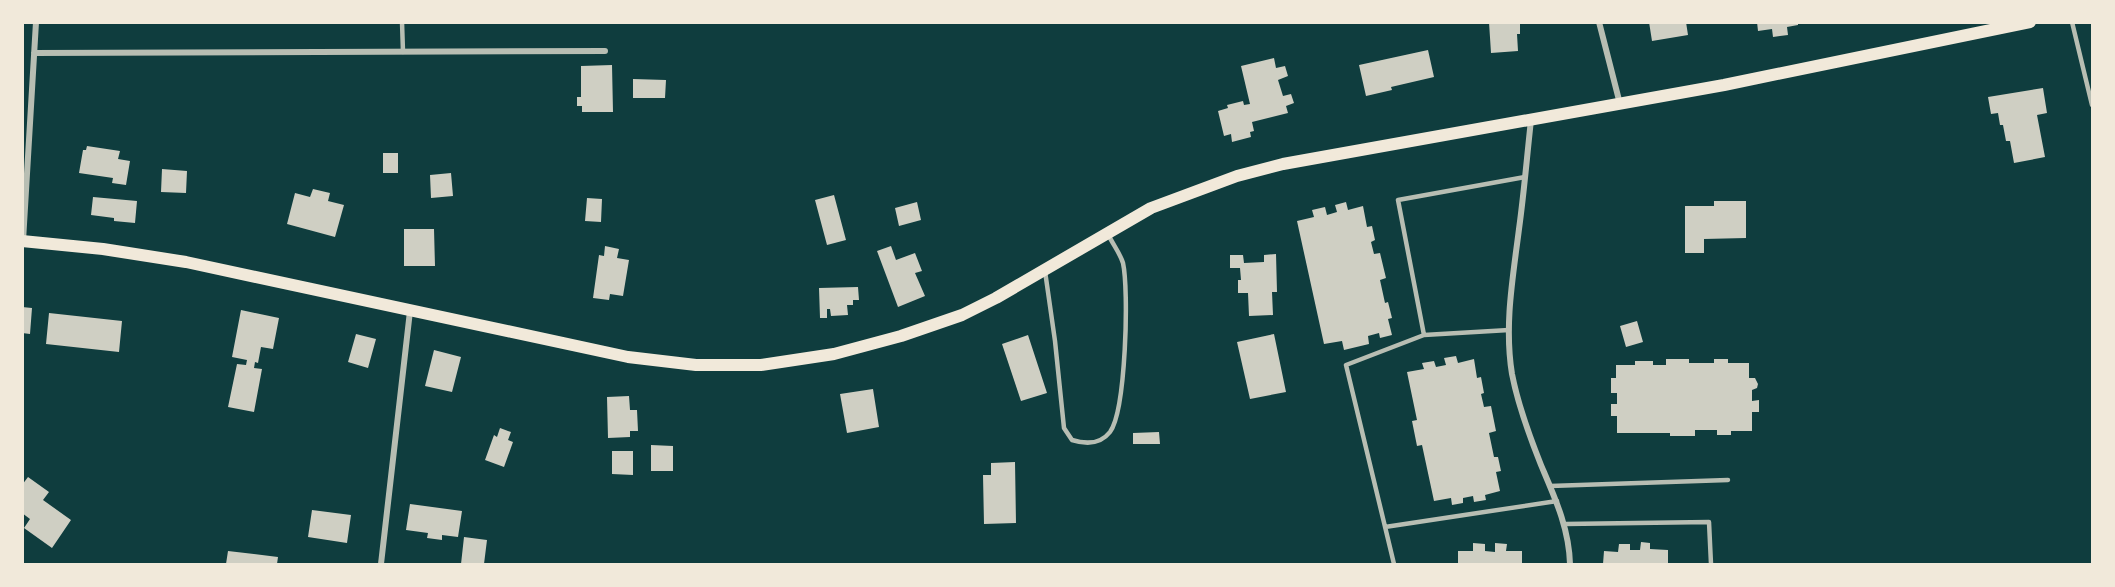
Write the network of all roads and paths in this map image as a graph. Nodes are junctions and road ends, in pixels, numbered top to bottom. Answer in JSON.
{"nodes":[{"id":1,"x":36,"y":22,"type":"edge"},
{"id":2,"x":402,"y":22,"type":"edge"},
{"id":3,"x":1599,"y":22,"type":"edge"},
{"id":4,"x":2030,"y":22,"type":"edge"},
{"id":5,"x":2072,"y":22,"type":"edge"},
{"id":6,"x":605,"y":51,"type":"dead end"},
{"id":7,"x":403,"y":52,"type":"junction"},
{"id":8,"x":34,"y":53,"type":"junction"},
{"id":9,"x":1620,"y":104,"type":"junction"},
{"id":10,"x":2092,"y":105,"type":"edge"},
{"id":11,"x":1531,"y":120,"type":"junction"},
{"id":12,"x":1525,"y":177,"type":"junction"},
{"id":13,"x":1108,"y":234,"type":"junction"},
{"id":14,"x":23,"y":241,"type":"edge"},
{"id":15,"x":1044,"y":270,"type":"junction"},
{"id":16,"x":410,"y":311,"type":"junction"},
{"id":17,"x":1509,"y":330,"type":"junction"},
{"id":18,"x":1424,"y":335,"type":"junction"},
{"id":19,"x":1728,"y":480,"type":"dead end"},
{"id":20,"x":1550,"y":486,"type":"junction"},
{"id":21,"x":1557,"y":501,"type":"junction"},
{"id":22,"x":1565,"y":524,"type":"junction"},
{"id":23,"x":1385,"y":527,"type":"junction"},
{"id":24,"x":381,"y":564,"type":"edge"},
{"id":25,"x":1394,"y":564,"type":"edge"},
{"id":26,"x":1570,"y":564,"type":"edge"},
{"id":27,"x":1711,"y":564,"type":"edge"}],
"edges":[{"from":1,"to":8,"type":"street"},
{"from":2,"to":7,"type":"lane"},
{"from":3,"to":9,"type":"street"},
{"from":4,"to":9,"type":"main road"},
{"from":5,"to":10,"type":"lane"},
{"from":6,"to":7,"type":"street"},
{"from":7,"to":8,"type":"street"},
{"from":8,"to":14,"type":"street"},
{"from":9,"to":11,"type":"main road"},
{"from":11,"to":12,"type":"street"},
{"from":11,"to":13,"type":"main road"},
{"from":12,"to":17,"type":"street"},
{"from":12,"to":18,"type":"lane"},
{"from":13,"to":15,"type":"main road"},
{"from":13,"to":15,"type":"lane"},
{"from":14,"to":16,"type":"main road"},
{"from":15,"to":16,"type":"main road"},
{"from":16,"to":24,"type":"street"},
{"from":17,"to":18,"type":"lane"},
{"from":17,"to":20,"type":"street"},
{"from":18,"to":23,"type":"lane"},
{"from":19,"to":20,"type":"lane"},
{"from":20,"to":21,"type":"street"},
{"from":21,"to":22,"type":"street"},
{"from":21,"to":23,"type":"lane"},
{"from":22,"to":26,"type":"street"},
{"from":22,"to":27,"type":"lane"},
{"from":23,"to":25,"type":"lane"}]}
